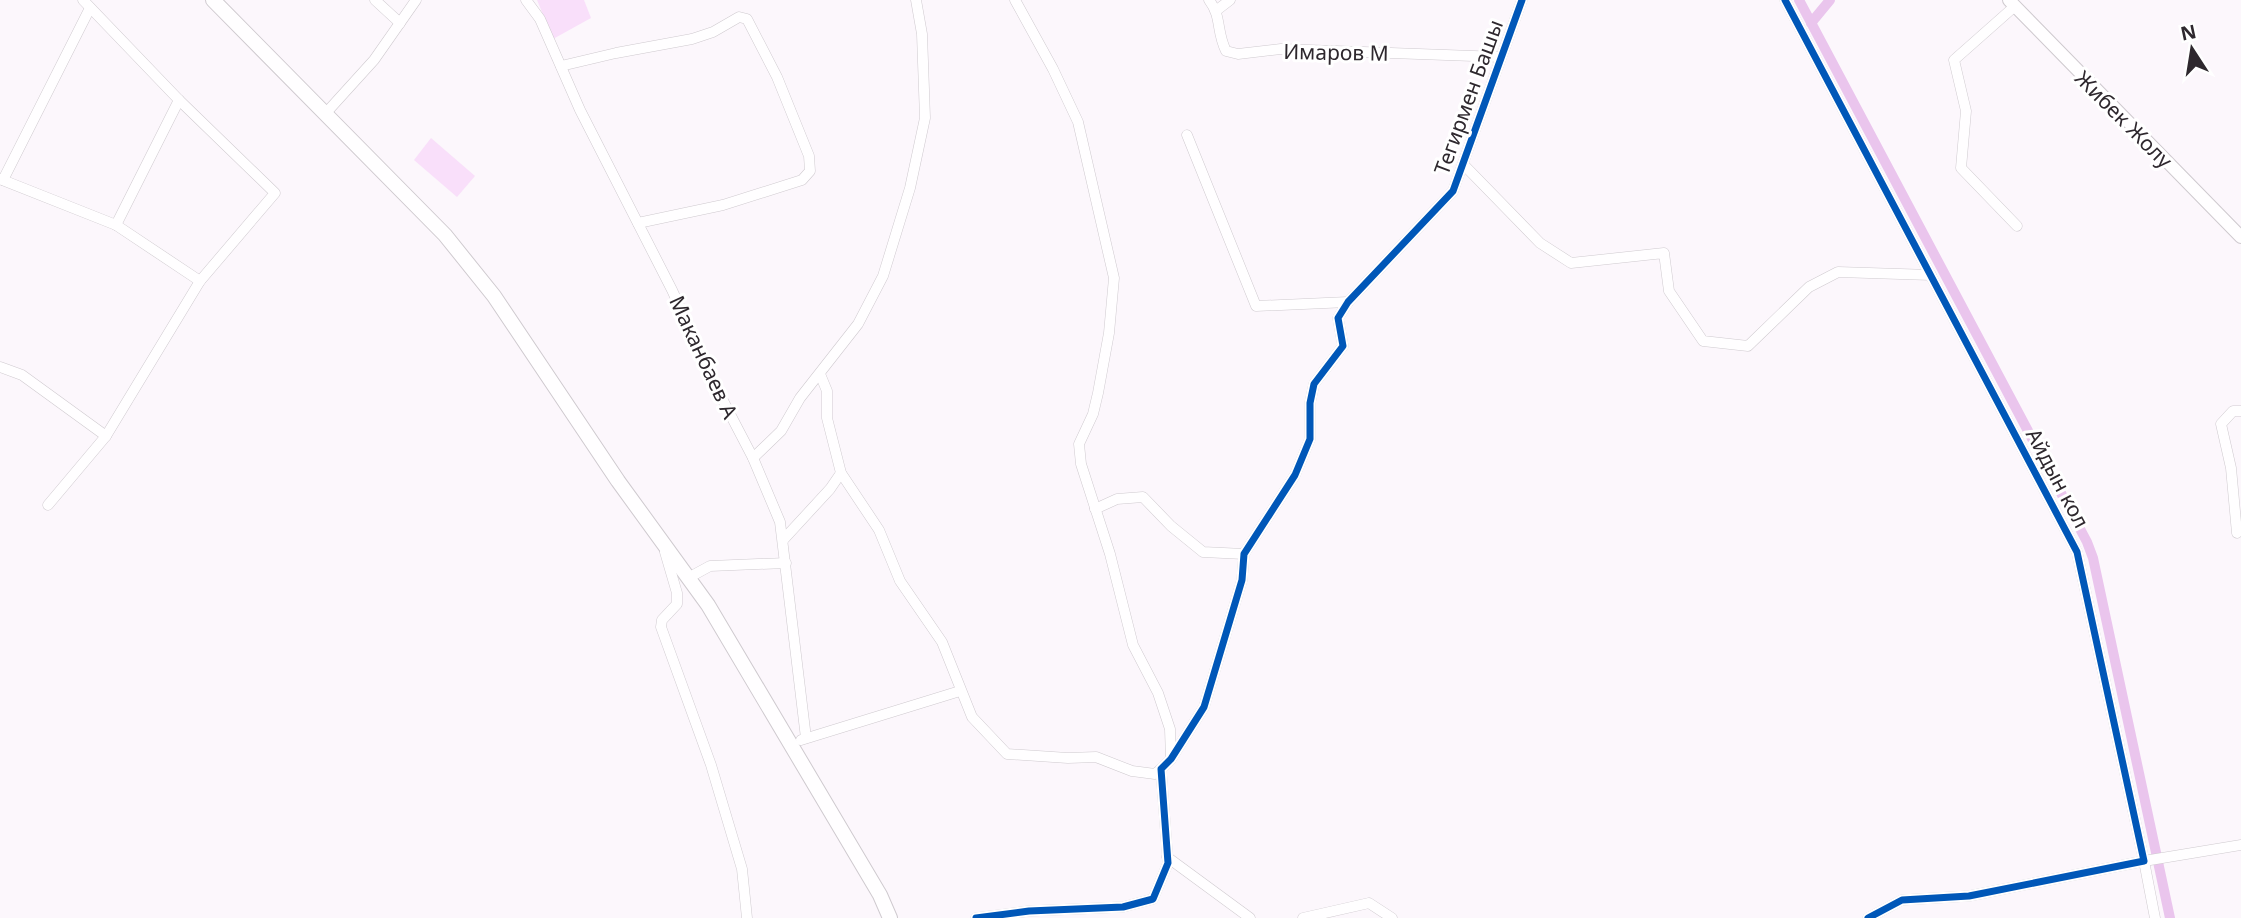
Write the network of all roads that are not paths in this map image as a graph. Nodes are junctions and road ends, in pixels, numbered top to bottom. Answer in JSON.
{"nodes":[{"id":1,"x":213,"y":0,"type":"edge"},
{"id":2,"x":375,"y":0,"type":"edge"},
{"id":3,"x":416,"y":0,"type":"edge"},
{"id":4,"x":526,"y":0,"type":"edge"},
{"id":5,"x":916,"y":0,"type":"edge"},
{"id":6,"x":1015,"y":0,"type":"edge"},
{"id":7,"x":1209,"y":0,"type":"edge"},
{"id":8,"x":1230,"y":0,"type":"edge"},
{"id":9,"x":1522,"y":0,"type":"edge"},
{"id":10,"x":1785,"y":0,"type":"edge"},
{"id":11,"x":2012,"y":3,"type":"edge"},
{"id":12,"x":87,"y":4,"type":"edge"},
{"id":13,"x":1217,"y":10,"type":"junction"},
{"id":14,"x":401,"y":23,"type":"junction"},
{"id":15,"x":1501,"y":57,"type":"junction"},
{"id":16,"x":561,"y":66,"type":"junction"},
{"id":17,"x":178,"y":100,"type":"junction"},
{"id":18,"x":325,"y":114,"type":"junction"},
{"id":19,"x":1187,"y":135,"type":"dead end"},
{"id":20,"x":1463,"y":164,"type":"junction"},
{"id":21,"x":1,"y":179,"type":"edge"},
{"id":22,"x":638,"y":223,"type":"junction"},
{"id":23,"x":116,"y":225,"type":"junction"},
{"id":24,"x":2017,"y":226,"type":"dead end"},
{"id":25,"x":2241,"y":237,"type":"edge"},
{"id":26,"x":1931,"y":275,"type":"junction"},
{"id":27,"x":200,"y":281,"type":"junction"},
{"id":28,"x":1348,"y":302,"type":"junction"},
{"id":29,"x":0,"y":367,"type":"edge"},
{"id":30,"x":820,"y":374,"type":"junction"},
{"id":31,"x":2241,"y":411,"type":"edge"},
{"id":32,"x":106,"y":436,"type":"junction"},
{"id":33,"x":753,"y":458,"type":"junction"},
{"id":34,"x":841,"y":473,"type":"junction"},
{"id":35,"x":48,"y":505,"type":"dead end"},
{"id":36,"x":1096,"y":509,"type":"junction"},
{"id":37,"x":2237,"y":533,"type":"dead end"},
{"id":38,"x":783,"y":540,"type":"junction"},
{"id":39,"x":661,"y":541,"type":"junction"},
{"id":40,"x":1244,"y":554,"type":"junction"},
{"id":41,"x":786,"y":564,"type":"junction"},
{"id":42,"x":688,"y":578,"type":"junction"},
{"id":43,"x":960,"y":691,"type":"junction"},
{"id":44,"x":806,"y":738,"type":"junction"},
{"id":45,"x":790,"y":743,"type":"junction"},
{"id":46,"x":1171,"y":759,"type":"junction"},
{"id":47,"x":1161,"y":769,"type":"junction"},
{"id":48,"x":2241,"y":845,"type":"edge"},
{"id":49,"x":1167,"y":857,"type":"junction"},
{"id":50,"x":2144,"y":861,"type":"junction"},
{"id":51,"x":1112,"y":906,"type":"junction"},
{"id":52,"x":1031,"y":915,"type":"edge"},
{"id":53,"x":747,"y":918,"type":"edge"},
{"id":54,"x":890,"y":918,"type":"edge"},
{"id":55,"x":976,"y":918,"type":"edge"},
{"id":56,"x":1115,"y":918,"type":"edge"},
{"id":57,"x":1250,"y":918,"type":"edge"},
{"id":58,"x":1303,"y":918,"type":"edge"},
{"id":59,"x":1392,"y":918,"type":"edge"},
{"id":60,"x":1867,"y":918,"type":"edge"},
{"id":61,"x":2155,"y":918,"type":"edge"}],
"edges":[{"from":1,"to":18,"type":"highway"},
{"from":2,"to":14,"type":"street"},
{"from":3,"to":14,"type":"street"},
{"from":4,"to":16,"type":"street","name":"Маканбаев А"},
{"from":5,"to":30,"type":"street"},
{"from":6,"to":36,"type":"street"},
{"from":7,"to":13,"type":"street","name":"Имаров М"},
{"from":8,"to":13,"type":"street"},
{"from":9,"to":15,"type":"street","name":"Тегирмен Башы"},
{"from":10,"to":26,"type":"street","name":"Айдын кол"},
{"from":11,"to":24,"type":"street"},
{"from":11,"to":25,"type":"main road","name":"Жибек Жолу"},
{"from":12,"to":17,"type":"street"},
{"from":12,"to":21,"type":"street"},
{"from":13,"to":15,"type":"street","name":"Имаров М"},
{"from":14,"to":18,"type":"street"},
{"from":15,"to":20,"type":"street","name":"Тегирмен Башы"},
{"from":16,"to":22,"type":"street","name":"Маканбаев А"},
{"from":16,"to":22,"type":"street"},
{"from":17,"to":23,"type":"street"},
{"from":17,"to":27,"type":"street"},
{"from":18,"to":39,"type":"highway"},
{"from":19,"to":28,"type":"street"},
{"from":20,"to":26,"type":"street"},
{"from":20,"to":28,"type":"street","name":"Тегирмен Башы"},
{"from":21,"to":23,"type":"street"},
{"from":22,"to":33,"type":"street","name":"Маканбаев А"},
{"from":23,"to":27,"type":"street"},
{"from":26,"to":50,"type":"street","name":"Айдын кол"},
{"from":27,"to":32,"type":"street"},
{"from":28,"to":40,"type":"street"},
{"from":29,"to":32,"type":"street"},
{"from":30,"to":33,"type":"street"},
{"from":30,"to":34,"type":"street"},
{"from":31,"to":37,"type":"street"},
{"from":32,"to":35,"type":"street"},
{"from":33,"to":38,"type":"street","name":"Маканбаев А"},
{"from":34,"to":38,"type":"street"},
{"from":34,"to":43,"type":"street"},
{"from":36,"to":40,"type":"street"},
{"from":36,"to":46,"type":"street"},
{"from":38,"to":41,"type":"street","name":"Маканбаев А"},
{"from":39,"to":42,"type":"highway"},
{"from":39,"to":53,"type":"street"},
{"from":40,"to":46,"type":"street"},
{"from":41,"to":42,"type":"street"},
{"from":41,"to":44,"type":"street","name":"Маканбаев А"},
{"from":42,"to":45,"type":"highway"},
{"from":43,"to":44,"type":"street"},
{"from":43,"to":47,"type":"street"},
{"from":44,"to":45,"type":"street"},
{"from":45,"to":54,"type":"highway"},
{"from":46,"to":47,"type":"street"},
{"from":47,"to":49,"type":"street"},
{"from":48,"to":50,"type":"street"},
{"from":49,"to":51,"type":"street"},
{"from":49,"to":57,"type":"street"},
{"from":50,"to":60,"type":"street"},
{"from":50,"to":61,"type":"street","name":"Айдын кол"},
{"from":51,"to":52,"type":"street"},
{"from":51,"to":56,"type":"street"},
{"from":52,"to":55,"type":"street"},
{"from":58,"to":59,"type":"street"}]}
